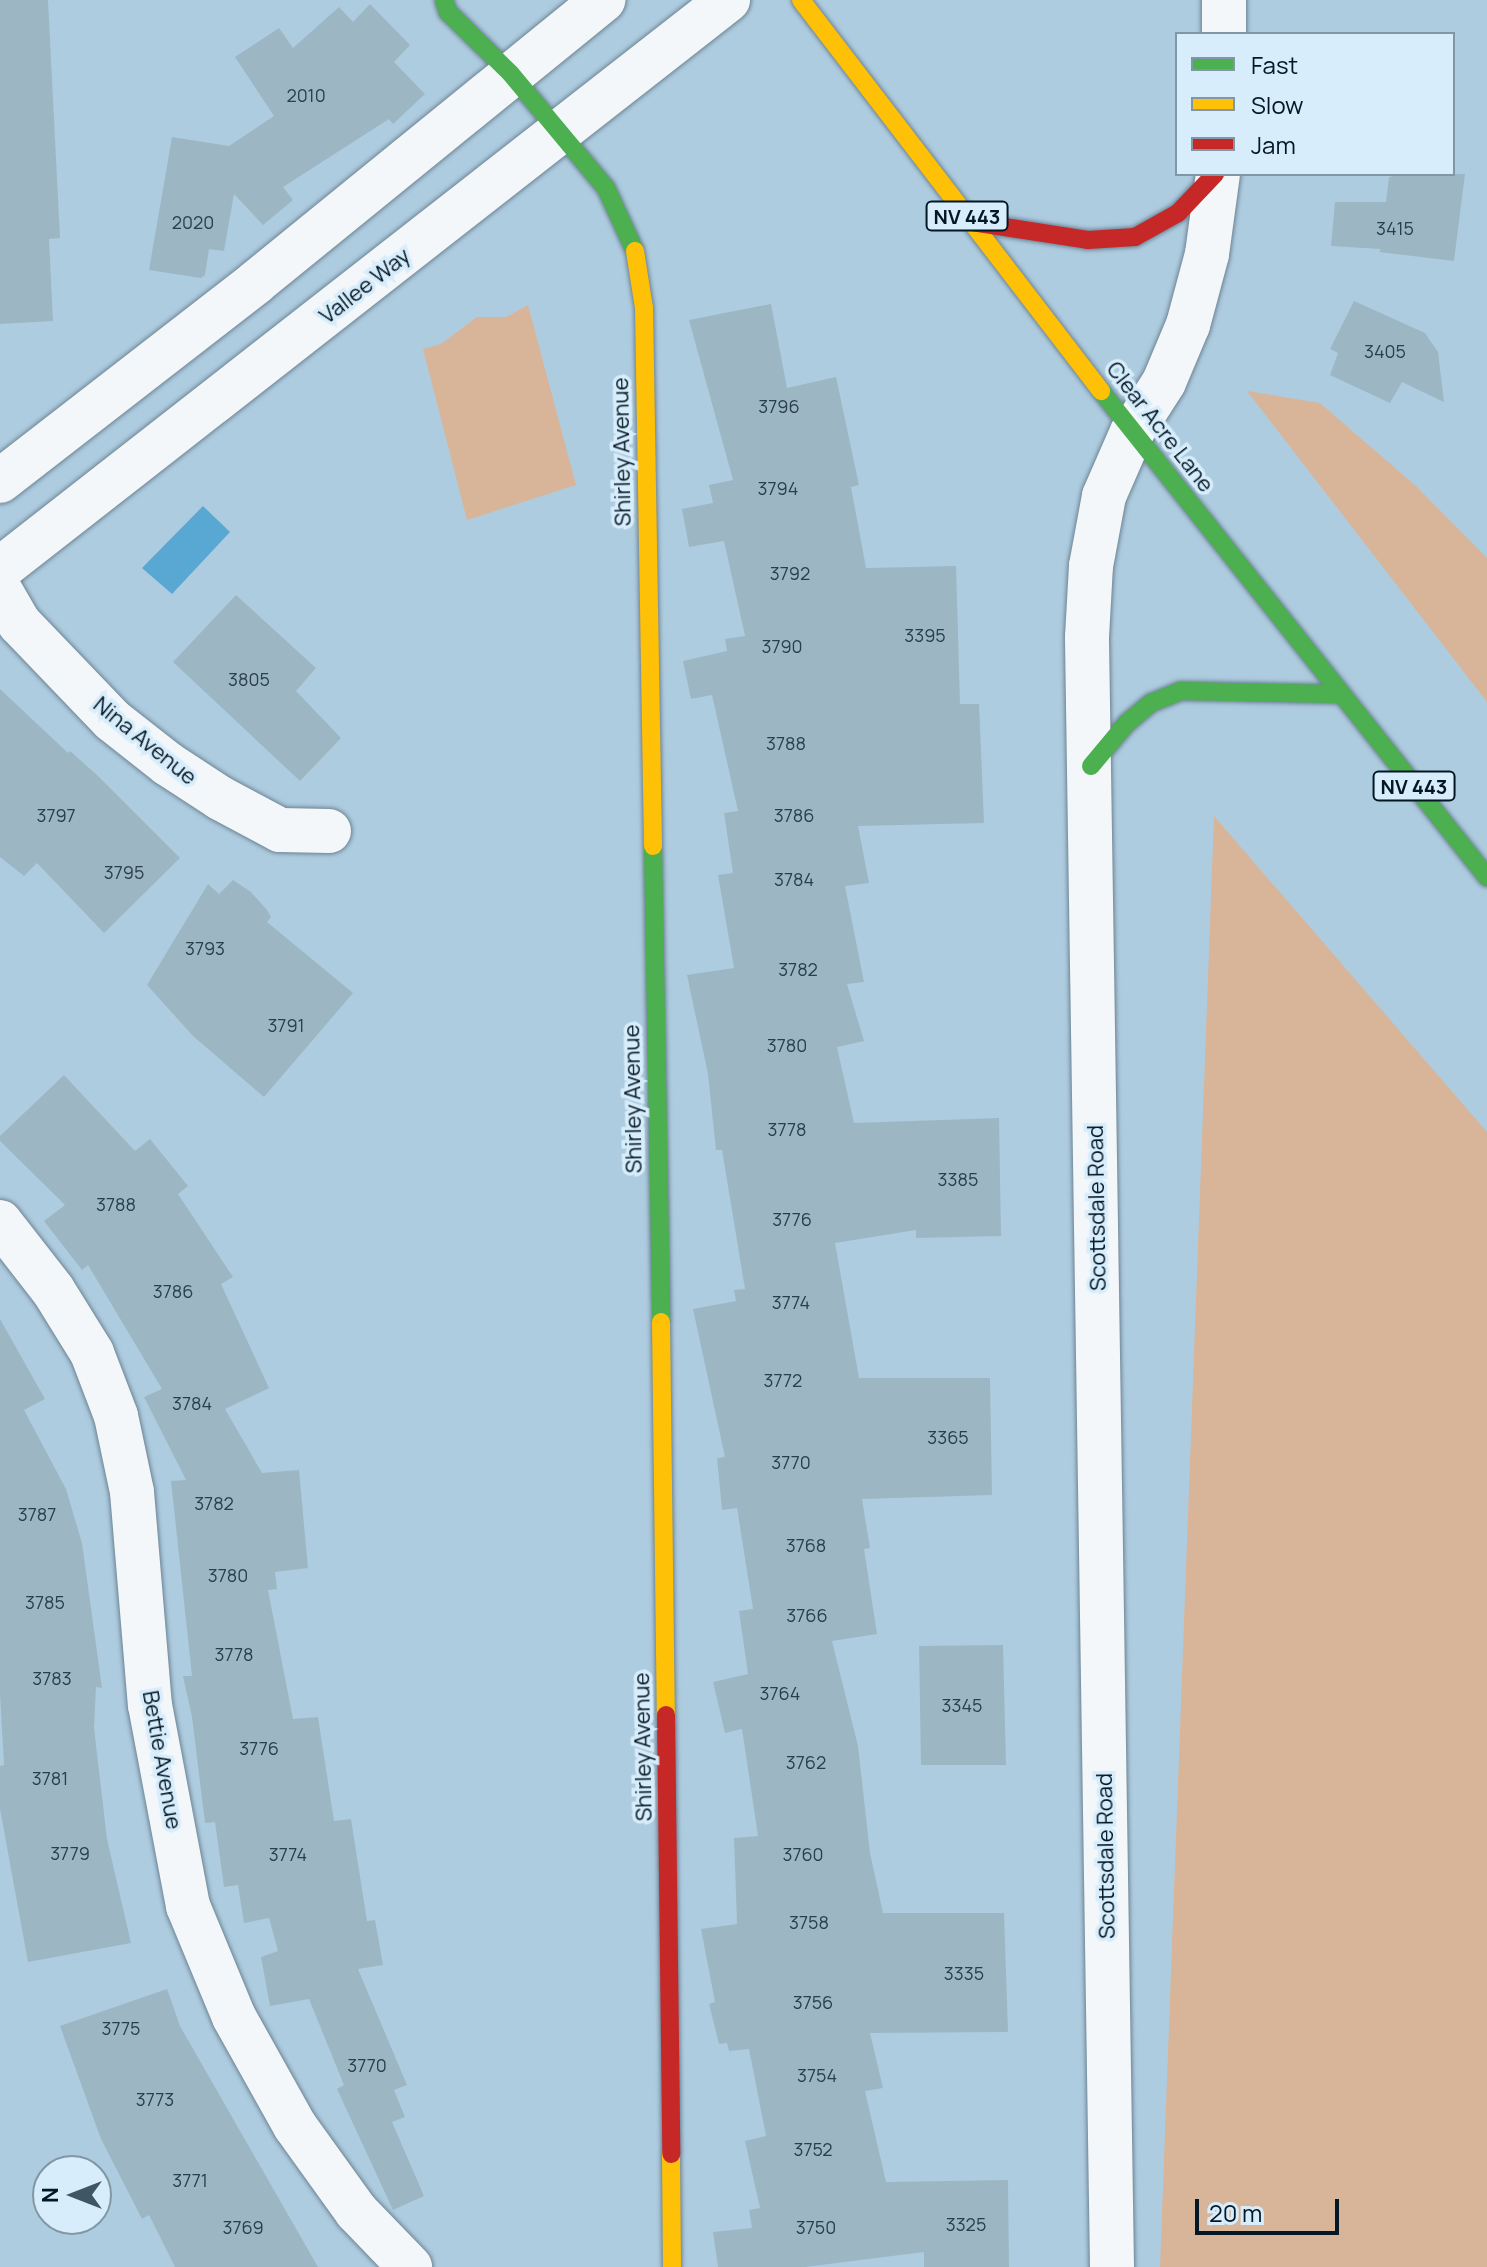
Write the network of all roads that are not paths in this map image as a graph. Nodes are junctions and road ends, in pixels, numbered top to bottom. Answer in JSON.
{"nodes":[{"id":1,"x":444,"y":0,"type":"edge"},
{"id":2,"x":603,"y":0,"type":"edge"},
{"id":3,"x":728,"y":0,"type":"edge"},
{"id":4,"x":801,"y":0,"type":"edge"},
{"id":5,"x":1224,"y":0,"type":"edge"},
{"id":6,"x":1224,"y":32,"type":"edge"},
{"id":7,"x":511,"y":74,"type":"junction"},
{"id":8,"x":562,"y":132,"type":"junction"},
{"id":9,"x":1214,"y":176,"type":"edge"},
{"id":10,"x":1216,"y":176,"type":"edge"},
{"id":11,"x":972,"y":222,"type":"junction"},
{"id":12,"x":1132,"y":432,"type":"junction"},
{"id":13,"x":0,"y":481,"type":"edge"},
{"id":14,"x":0,"y":569,"type":"edge"},
{"id":15,"x":0,"y":590,"type":"edge"},
{"id":16,"x":1341,"y":694,"type":"junction"},
{"id":17,"x":1091,"y":766,"type":"junction"},
{"id":18,"x":329,"y":831,"type":"dead end"},
{"id":19,"x":1487,"y":877,"type":"edge"},
{"id":20,"x":0,"y":1222,"type":"edge"},
{"id":21,"x":410,"y":2267,"type":"edge"},
{"id":22,"x":672,"y":2267,"type":"edge"},
{"id":23,"x":1112,"y":2267,"type":"edge"}],
"edges":[{"from":1,"to":7,"type":"street","name":"Shirley Avenue"},
{"from":2,"to":7,"type":"street"},
{"from":3,"to":8,"type":"street","name":"Vallee Way"},
{"from":4,"to":11,"type":"street","name":"Clear Acre Lane","number":"NV 443"},
{"from":5,"to":6,"type":"street"},
{"from":7,"to":8,"type":"street","name":"Shirley Avenue"},
{"from":7,"to":13,"type":"street"},
{"from":8,"to":14,"type":"street","name":"Vallee Way"},
{"from":8,"to":22,"type":"street","name":"Shirley Avenue"},
{"from":9,"to":11,"type":"street"},
{"from":10,"to":12,"type":"street","name":"Scottsdale Road"},
{"from":11,"to":12,"type":"street","name":"Clear Acre Lane","number":"NV 443"},
{"from":12,"to":16,"type":"street","name":"Clear Acre Lane","number":"NV 443"},
{"from":12,"to":17,"type":"street","name":"Scottsdale Road"},
{"from":15,"to":18,"type":"street","name":"Nina Avenue"},
{"from":16,"to":17,"type":"street"},
{"from":16,"to":19,"type":"street","name":"Clear Acre Lane","number":"NV 443"},
{"from":17,"to":23,"type":"street","name":"Scottsdale Road"},
{"from":20,"to":21,"type":"street","name":"Bettie Avenue"}]}
